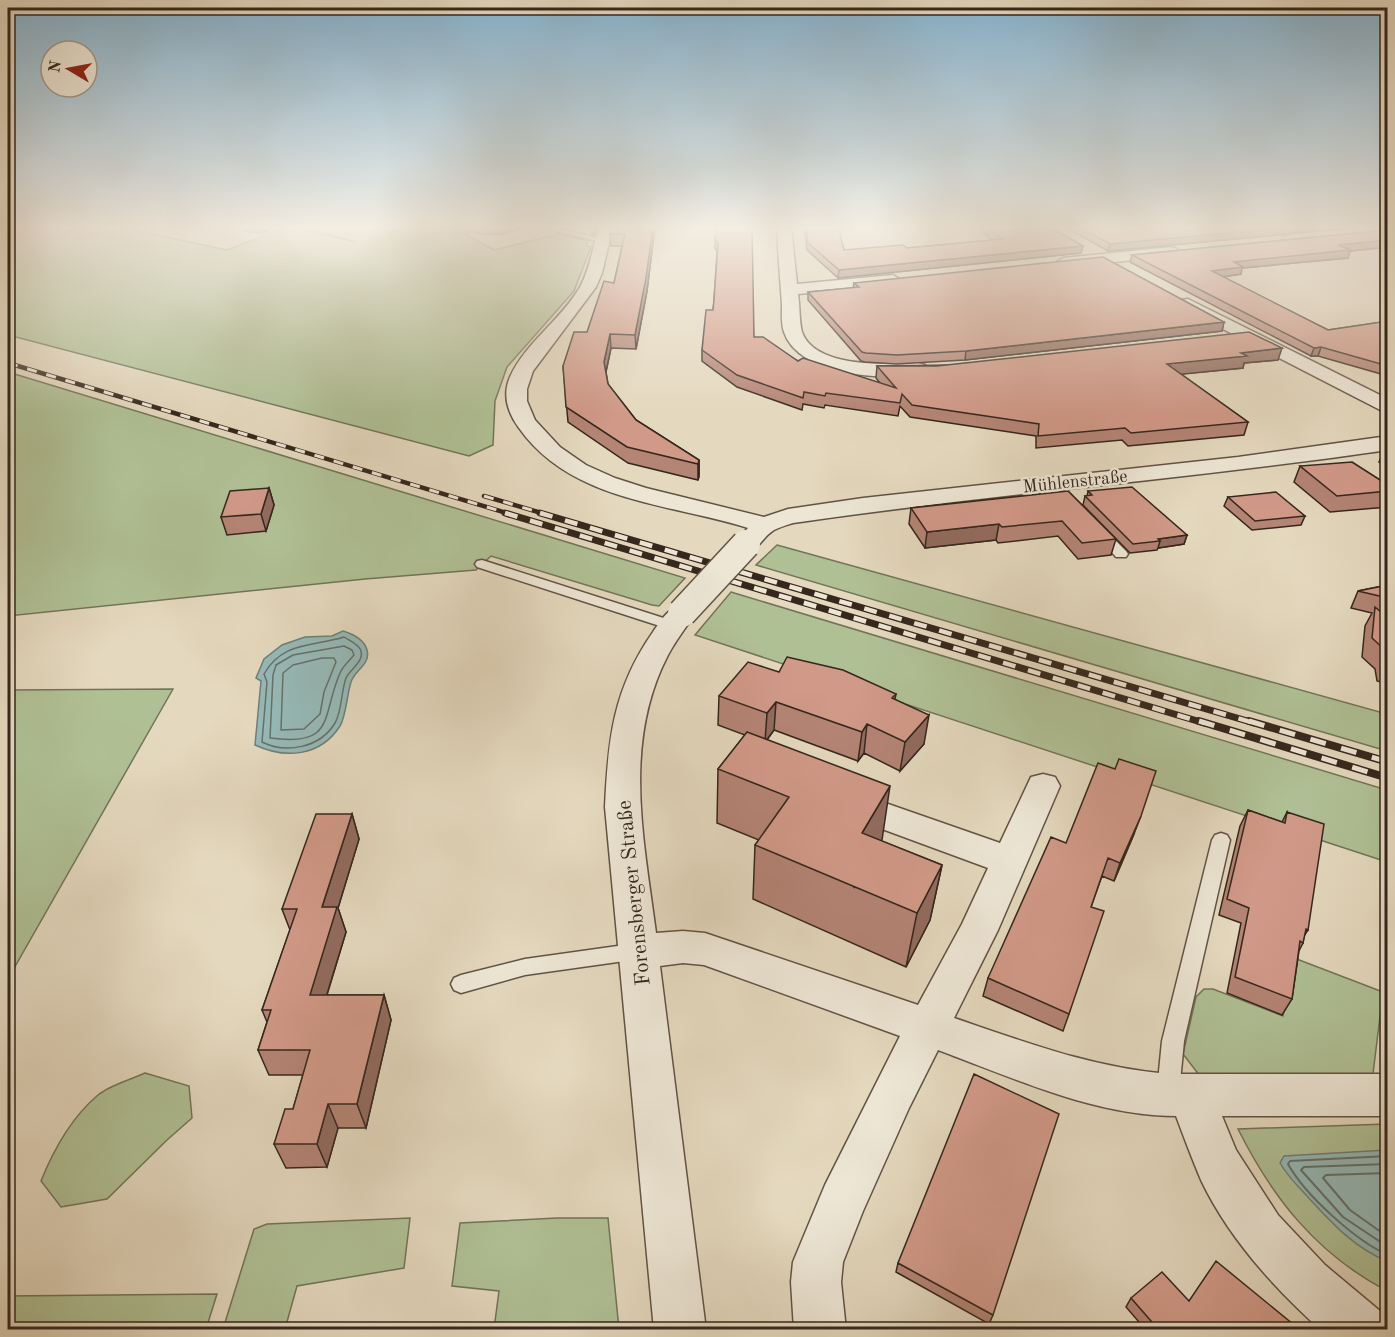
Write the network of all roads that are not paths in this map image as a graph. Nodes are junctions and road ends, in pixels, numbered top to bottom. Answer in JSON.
{"nodes":[{"id":1,"x":587,"y":288,"type":"edge"},
{"id":2,"x":805,"y":288,"type":"edge"},
{"id":3,"x":789,"y":290,"type":"joint"},
{"id":4,"x":1172,"y":295,"type":"edge"},
{"id":5,"x":1250,"y":335,"type":"junction"},
{"id":6,"x":1217,"y":339,"type":"edge"},
{"id":7,"x":934,"y":368,"type":"edge"},
{"id":8,"x":1388,"y":408,"type":"edge"},
{"id":9,"x":1388,"y":443,"type":"edge"},
{"id":10,"x":1090,"y":522,"type":"edge"},
{"id":11,"x":755,"y":535,"type":"junction"},
{"id":12,"x":1121,"y":554,"type":"dead end"},
{"id":13,"x":482,"y":564,"type":"dead end"},
{"id":14,"x":676,"y":619,"type":"junction"},
{"id":15,"x":1043,"y":786,"type":"dead end"},
{"id":16,"x":823,"y":794,"type":"edge"},
{"id":17,"x":1221,"y":840,"type":"dead end"},
{"id":18,"x":1009,"y":861,"type":"junction"},
{"id":19,"x":639,"y":951,"type":"junction"},
{"id":20,"x":461,"y":984,"type":"dead end"},
{"id":21,"x":929,"y":1027,"type":"junction"},
{"id":22,"x":1388,"y":1095,"type":"edge"},
{"id":23,"x":1180,"y":1096,"type":"junction"},
{"id":24,"x":680,"y":1329,"type":"edge"},
{"id":25,"x":820,"y":1329,"type":"edge"},
{"id":26,"x":1361,"y":1329,"type":"edge"}],
"edges":[{"from":1,"to":11,"type":"street"},
{"from":2,"to":3,"type":"street"},
{"from":3,"to":7,"type":"street"},
{"from":4,"to":5,"type":"street"},
{"from":5,"to":6,"type":"street"},
{"from":5,"to":8,"type":"street"},
{"from":9,"to":11,"type":"street","name":"Mühlenstraße"},
{"from":10,"to":12,"type":"lane"},
{"from":11,"to":14,"type":"street","name":"Forensberger Straße","bridge":true},
{"from":13,"to":14,"type":"lane"},
{"from":14,"to":19,"type":"street","name":"Forensberger Straße"},
{"from":15,"to":18,"type":"street"},
{"from":16,"to":18,"type":"street"},
{"from":17,"to":23,"type":"lane"},
{"from":18,"to":21,"type":"street"},
{"from":19,"to":20,"type":"lane"},
{"from":19,"to":21,"type":"street"},
{"from":19,"to":24,"type":"street","name":"Forensberger Straße"},
{"from":21,"to":23,"type":"street"},
{"from":21,"to":25,"type":"street"},
{"from":22,"to":23,"type":"street"},
{"from":23,"to":26,"type":"street"}]}
